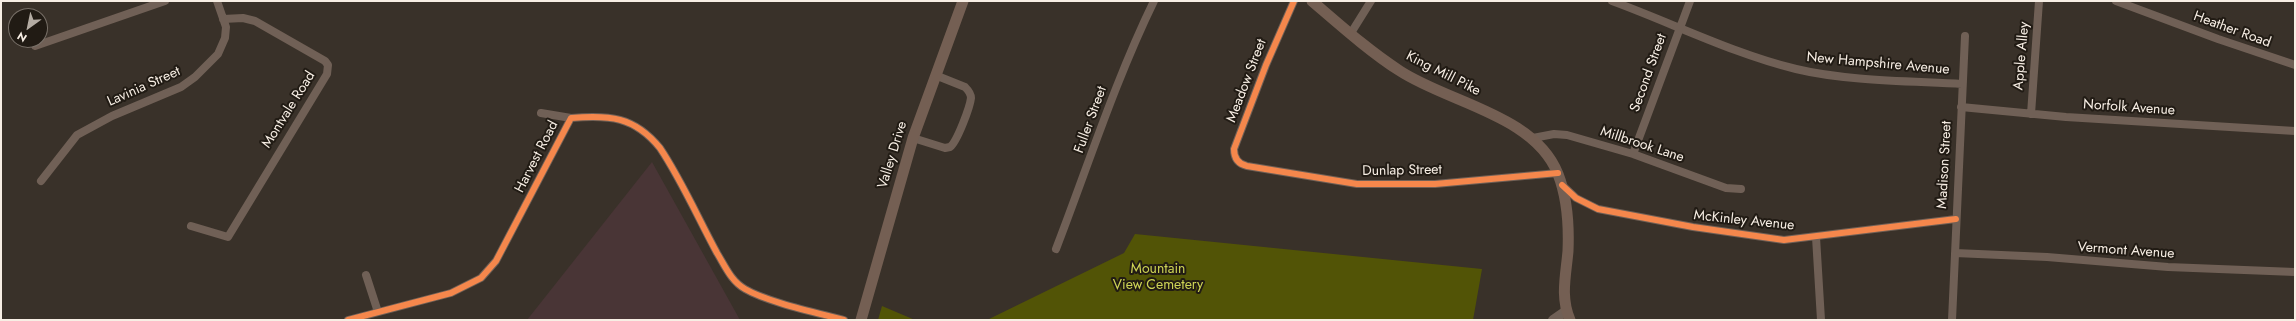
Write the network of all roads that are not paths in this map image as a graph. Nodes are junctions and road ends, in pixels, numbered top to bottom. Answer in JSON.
{"nodes":[{"id":1,"x":164,"y":1,"type":"edge"},
{"id":2,"x":217,"y":1,"type":"edge"},
{"id":3,"x":963,"y":1,"type":"edge"},
{"id":4,"x":1154,"y":1,"type":"edge"},
{"id":5,"x":1294,"y":1,"type":"edge"},
{"id":6,"x":1312,"y":1,"type":"edge"},
{"id":7,"x":1371,"y":1,"type":"edge"},
{"id":8,"x":1612,"y":1,"type":"edge"},
{"id":9,"x":1690,"y":1,"type":"edge"},
{"id":10,"x":2039,"y":1,"type":"edge"},
{"id":11,"x":2116,"y":1,"type":"edge"},
{"id":12,"x":223,"y":19,"type":"junction"},
{"id":13,"x":1680,"y":27,"type":"junction"},
{"id":14,"x":1351,"y":33,"type":"junction"},
{"id":15,"x":1964,"y":36,"type":"dead end"},
{"id":16,"x":48,"y":41,"type":"edge"},
{"id":17,"x":2295,"y":65,"type":"edge"},
{"id":18,"x":935,"y":75,"type":"junction"},
{"id":19,"x":1962,"y":84,"type":"junction"},
{"id":20,"x":1961,"y":107,"type":"junction"},
{"id":21,"x":541,"y":113,"type":"dead end"},
{"id":22,"x":2030,"y":114,"type":"junction"},
{"id":23,"x":570,"y":118,"type":"junction"},
{"id":24,"x":2295,"y":131,"type":"edge"},
{"id":25,"x":912,"y":138,"type":"junction"},
{"id":26,"x":1533,"y":138,"type":"junction"},
{"id":27,"x":1633,"y":154,"type":"junction"},
{"id":28,"x":1247,"y":166,"type":"joint"},
{"id":29,"x":1558,"y":173,"type":"junction"},
{"id":30,"x":41,"y":181,"type":"dead end"},
{"id":31,"x":1562,"y":185,"type":"junction"},
{"id":32,"x":1741,"y":189,"type":"dead end"},
{"id":33,"x":1956,"y":218,"type":"junction"},
{"id":34,"x":191,"y":226,"type":"dead end"},
{"id":35,"x":1816,"y":237,"type":"junction"},
{"id":36,"x":1056,"y":249,"type":"dead end"},
{"id":37,"x":1956,"y":253,"type":"junction"},
{"id":38,"x":2295,"y":272,"type":"edge"},
{"id":39,"x":366,"y":275,"type":"dead end"},
{"id":40,"x":378,"y":312,"type":"junction"},
{"id":41,"x":1568,"y":316,"type":"edge"},
{"id":42,"x":348,"y":320,"type":"edge"},
{"id":43,"x":844,"y":320,"type":"edge"},
{"id":44,"x":861,"y":320,"type":"edge"},
{"id":45,"x":1553,"y":320,"type":"edge"},
{"id":46,"x":1821,"y":320,"type":"edge"},
{"id":47,"x":1952,"y":320,"type":"edge"}],
"edges":[{"from":1,"to":16,"type":"street"},
{"from":2,"to":12,"type":"street","name":"Lavinia Street"},
{"from":3,"to":18,"type":"main road","name":"Valley Drive"},
{"from":4,"to":36,"type":"street","name":"Fuller Street"},
{"from":5,"to":28,"type":"street","name":"Meadow Street"},
{"from":6,"to":14,"type":"main road","name":"King Mill Pike"},
{"from":7,"to":14,"type":"street"},
{"from":8,"to":13,"type":"street","name":"New Hampshire Avenue"},
{"from":9,"to":13,"type":"street","name":"Second Street"},
{"from":10,"to":22,"type":"street","name":"Apple Alley"},
{"from":11,"to":17,"type":"street","name":"Heather Road"},
{"from":12,"to":30,"type":"street","name":"Lavinia Street"},
{"from":12,"to":34,"type":"street","name":"Montvale Road"},
{"from":13,"to":19,"type":"street","name":"New Hampshire Avenue"},
{"from":13,"to":27,"type":"street","name":"Second Street"},
{"from":14,"to":26,"type":"main road","name":"King Mill Pike"},
{"from":15,"to":19,"type":"street","name":"Madison Street"},
{"from":18,"to":25,"type":"main road","name":"Valley Drive"},
{"from":18,"to":25,"type":"street"},
{"from":19,"to":20,"type":"street","name":"Madison Street"},
{"from":20,"to":22,"type":"street","name":"Norfolk Avenue"},
{"from":20,"to":33,"type":"street","name":"Madison Street"},
{"from":21,"to":23,"type":"street"},
{"from":22,"to":24,"type":"street","name":"Norfolk Avenue"},
{"from":23,"to":40,"type":"street","name":"Harvest Road"},
{"from":23,"to":43,"type":"street","name":"Harvest Road"},
{"from":25,"to":44,"type":"main road","name":"Valley Drive"},
{"from":26,"to":27,"type":"street","name":"Millbrook Lane"},
{"from":26,"to":29,"type":"main road","name":"King Mill Pike"},
{"from":27,"to":32,"type":"street","name":"Millbrook Lane"},
{"from":28,"to":29,"type":"street","name":"Dunlap Street"},
{"from":29,"to":31,"type":"main road","name":"King Mill Pike"},
{"from":31,"to":35,"type":"street","name":"McKinley Avenue"},
{"from":31,"to":41,"type":"main road","name":"King Mill Pike"},
{"from":33,"to":35,"type":"street","name":"McKinley Avenue"},
{"from":33,"to":37,"type":"street","name":"Madison Street"},
{"from":35,"to":46,"type":"street"},
{"from":37,"to":38,"type":"street","name":"Vermont Avenue"},
{"from":37,"to":47,"type":"street","name":"Madison Street"},
{"from":39,"to":40,"type":"street"},
{"from":40,"to":42,"type":"street","name":"Harvest Road"},
{"from":41,"to":45,"type":"street"}]}
